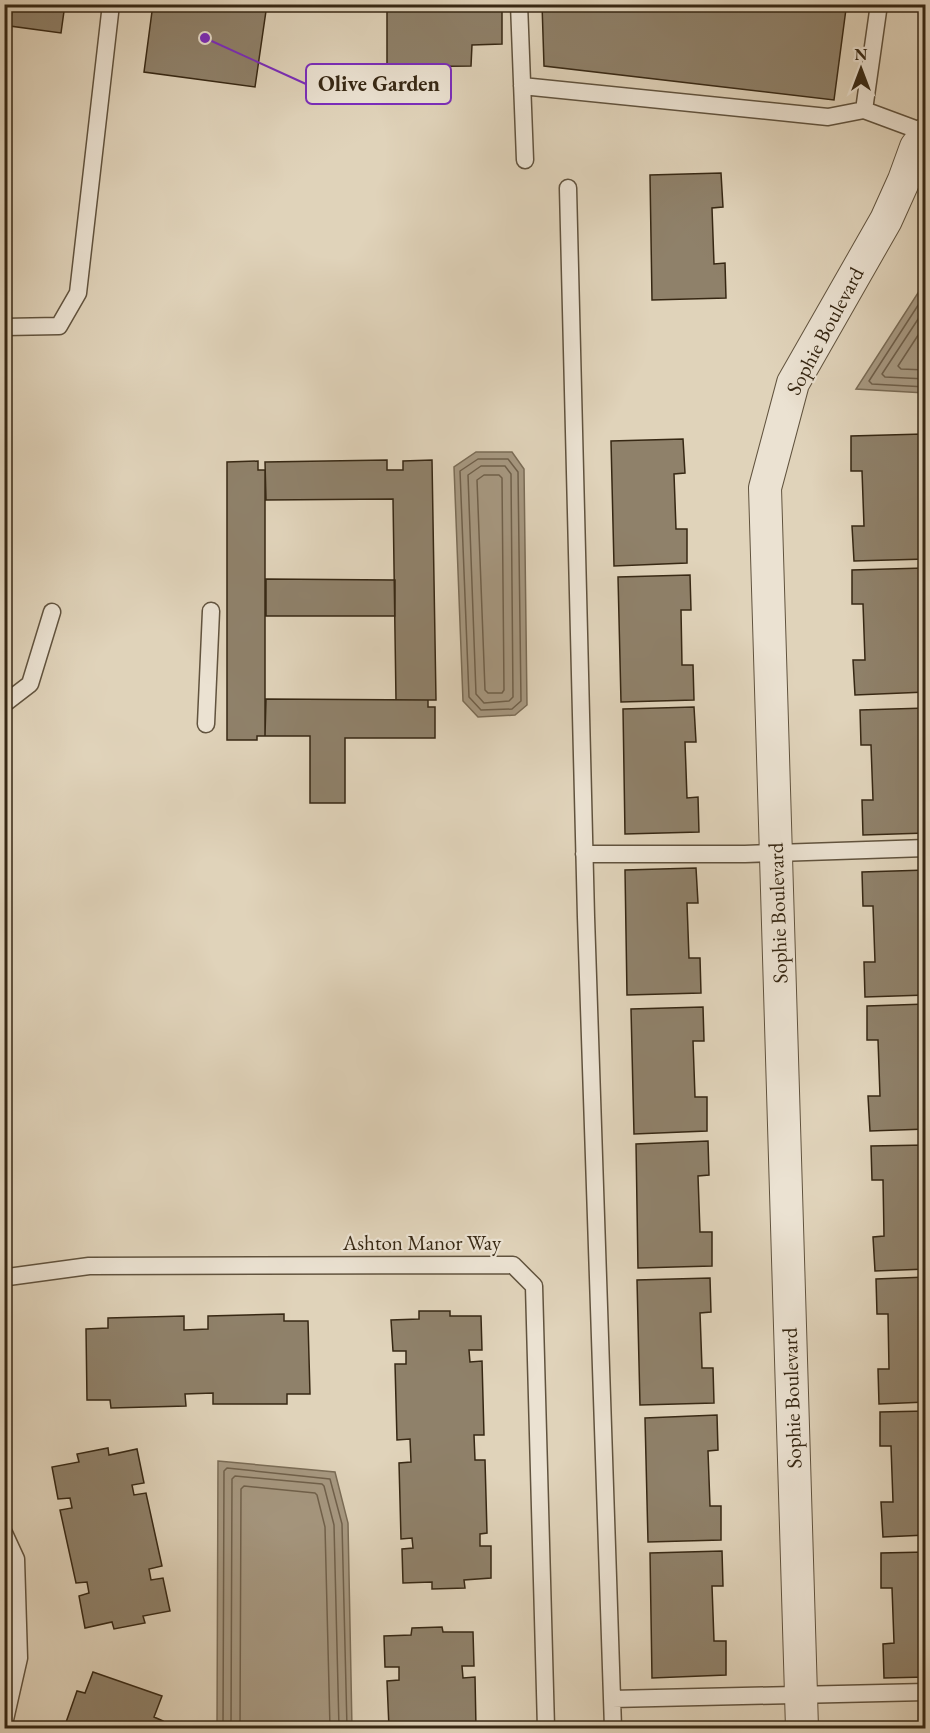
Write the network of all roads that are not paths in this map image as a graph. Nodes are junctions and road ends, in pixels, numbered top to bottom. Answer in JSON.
{"nodes":[{"id":1,"x":111,"y":4,"type":"edge"},
{"id":2,"x":519,"y":4,"type":"edge"},
{"id":3,"x":879,"y":4,"type":"edge"},
{"id":4,"x":522,"y":86,"type":"junction"},
{"id":5,"x":864,"y":110,"type":"junction"},
{"id":6,"x":926,"y":133,"type":"edge"},
{"id":7,"x":525,"y":159,"type":"dead end"},
{"id":8,"x":568,"y":188,"type":"dead end"},
{"id":9,"x":4,"y":327,"type":"edge"},
{"id":10,"x":211,"y":611,"type":"dead end"},
{"id":11,"x":52,"y":612,"type":"dead end"},
{"id":12,"x":4,"y":704,"type":"edge"},
{"id":13,"x":206,"y":724,"type":"dead end"},
{"id":14,"x":926,"y":848,"type":"edge"},
{"id":15,"x":776,"y":853,"type":"junction"},
{"id":16,"x":584,"y":854,"type":"junction"},
{"id":17,"x":4,"y":1279,"type":"edge"},
{"id":18,"x":4,"y":1533,"type":"edge"},
{"id":19,"x":926,"y":1692,"type":"edge"},
{"id":20,"x":801,"y":1695,"type":"junction"},
{"id":21,"x":612,"y":1699,"type":"junction"},
{"id":22,"x":4,"y":1724,"type":"edge"},
{"id":23,"x":546,"y":1728,"type":"edge"},
{"id":24,"x":613,"y":1728,"type":"edge"},
{"id":25,"x":802,"y":1728,"type":"edge"}],
"edges":[{"from":1,"to":9,"type":"lane"},
{"from":2,"to":4,"type":"lane"},
{"from":3,"to":5,"type":"lane"},
{"from":4,"to":5,"type":"lane"},
{"from":4,"to":7,"type":"lane"},
{"from":5,"to":6,"type":"lane"},
{"from":6,"to":15,"type":"street","name":"Sophie Boulevard"},
{"from":8,"to":16,"type":"lane"},
{"from":10,"to":13,"type":"lane"},
{"from":11,"to":12,"type":"lane"},
{"from":14,"to":15,"type":"lane"},
{"from":15,"to":16,"type":"lane"},
{"from":15,"to":20,"type":"street","name":"Sophie Boulevard"},
{"from":16,"to":21,"type":"lane"},
{"from":17,"to":23,"type":"lane","name":"Ashton Manor Way"},
{"from":18,"to":22,"type":"lane"},
{"from":19,"to":20,"type":"lane"},
{"from":20,"to":21,"type":"lane"},
{"from":20,"to":25,"type":"street","name":"Sophie Boulevard"},
{"from":21,"to":24,"type":"lane"}]}
